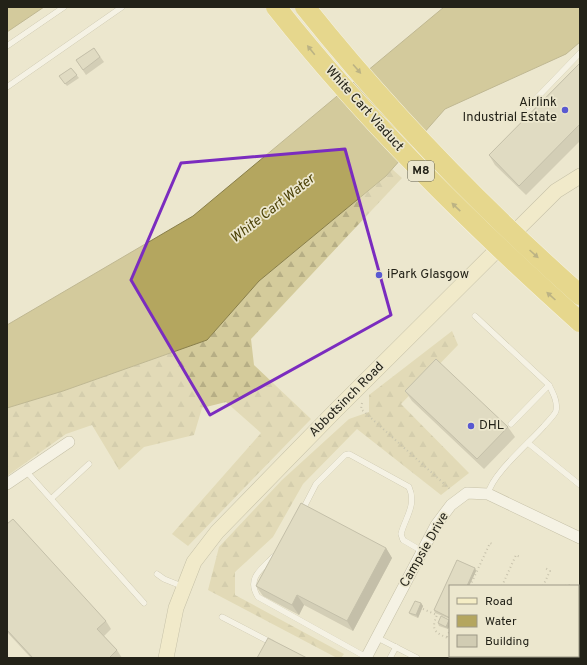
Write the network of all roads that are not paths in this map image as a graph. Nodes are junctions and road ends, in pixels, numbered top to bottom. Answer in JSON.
{"nodes":[{"id":1,"x":64,"y":7,"type":"edge"},
{"id":2,"x":122,"y":7,"type":"edge"},
{"id":3,"x":276,"y":7,"type":"edge"},
{"id":4,"x":305,"y":7,"type":"edge"},
{"id":5,"x":7,"y":46,"type":"edge"},
{"id":6,"x":580,"y":53,"type":"edge"},
{"id":7,"x":7,"y":87,"type":"edge"},
{"id":8,"x":528,"y":107,"type":"dead end"},
{"id":9,"x":580,"y":176,"type":"edge"},
{"id":10,"x":580,"y":295,"type":"edge"},
{"id":11,"x":475,"y":316,"type":"dead end"},
{"id":12,"x":580,"y":322,"type":"edge"},
{"id":13,"x":549,"y":385,"type":"junction"},
{"id":14,"x":511,"y":424,"type":"dead end"},
{"id":15,"x":69,"y":442,"type":"dead end"},
{"id":16,"x":528,"y":444,"type":"junction"},
{"id":17,"x":89,"y":464,"type":"dead end"},
{"id":18,"x":26,"y":471,"type":"junction"},
{"id":19,"x":7,"y":484,"type":"edge"},
{"id":20,"x":580,"y":485,"type":"edge"},
{"id":21,"x":488,"y":494,"type":"junction"},
{"id":22,"x":51,"y":499,"type":"junction"},
{"id":23,"x":299,"y":516,"type":"edge"},
{"id":24,"x":580,"y":538,"type":"edge"},
{"id":25,"x":422,"y":551,"type":"junction"},
{"id":26,"x":277,"y":553,"type":"edge"},
{"id":27,"x":157,"y":574,"type":"dead end"},
{"id":28,"x":184,"y":587,"type":"junction"},
{"id":29,"x":144,"y":603,"type":"dead end"},
{"id":30,"x":222,"y":618,"type":"dead end"},
{"id":31,"x":376,"y":637,"type":"junction"},
{"id":32,"x":279,"y":647,"type":"edge"},
{"id":33,"x":396,"y":647,"type":"junction"},
{"id":34,"x":166,"y":658,"type":"edge"},
{"id":35,"x":366,"y":658,"type":"edge"},
{"id":36,"x":390,"y":658,"type":"edge"},
{"id":37,"x":417,"y":658,"type":"edge"}],
"edges":[{"from":1,"to":5,"type":"lane"},
{"from":2,"to":7,"type":"lane"},
{"from":12,"to":3,"type":"highway","name":"White Cart Viaduct","number":"M8","one_way":true,"bridge":true},
{"from":4,"to":10,"type":"highway","name":"White Cart Viaduct","number":"M8","one_way":true,"bridge":true},
{"from":6,"to":8,"type":"lane"},
{"from":9,"to":28,"type":"street","name":"Abbotsinch Road"},
{"from":11,"to":13,"type":"lane"},
{"from":13,"to":14,"type":"lane"},
{"from":13,"to":16,"type":"lane"},
{"from":15,"to":18,"type":"street"},
{"from":16,"to":20,"type":"lane"},
{"from":16,"to":21,"type":"lane"},
{"from":17,"to":22,"type":"lane"},
{"from":18,"to":19,"type":"street"},
{"from":18,"to":22,"type":"lane"},
{"from":21,"to":24,"type":"street","name":"Campsie Drive"},
{"from":21,"to":25,"type":"street","name":"Campsie Drive"},
{"from":22,"to":29,"type":"lane"},
{"from":23,"to":25,"type":"lane"},
{"from":25,"to":31,"type":"street","name":"Campsie Drive"},
{"from":26,"to":35,"type":"lane"},
{"from":27,"to":28,"type":"lane"},
{"from":28,"to":34,"type":"street","name":"Abbotsinch Road"},
{"from":30,"to":32,"type":"lane"},
{"from":31,"to":33,"type":"lane"},
{"from":31,"to":35,"type":"street","name":"Campsie Drive"},
{"from":33,"to":36,"type":"lane"},
{"from":33,"to":37,"type":"lane"}]}
